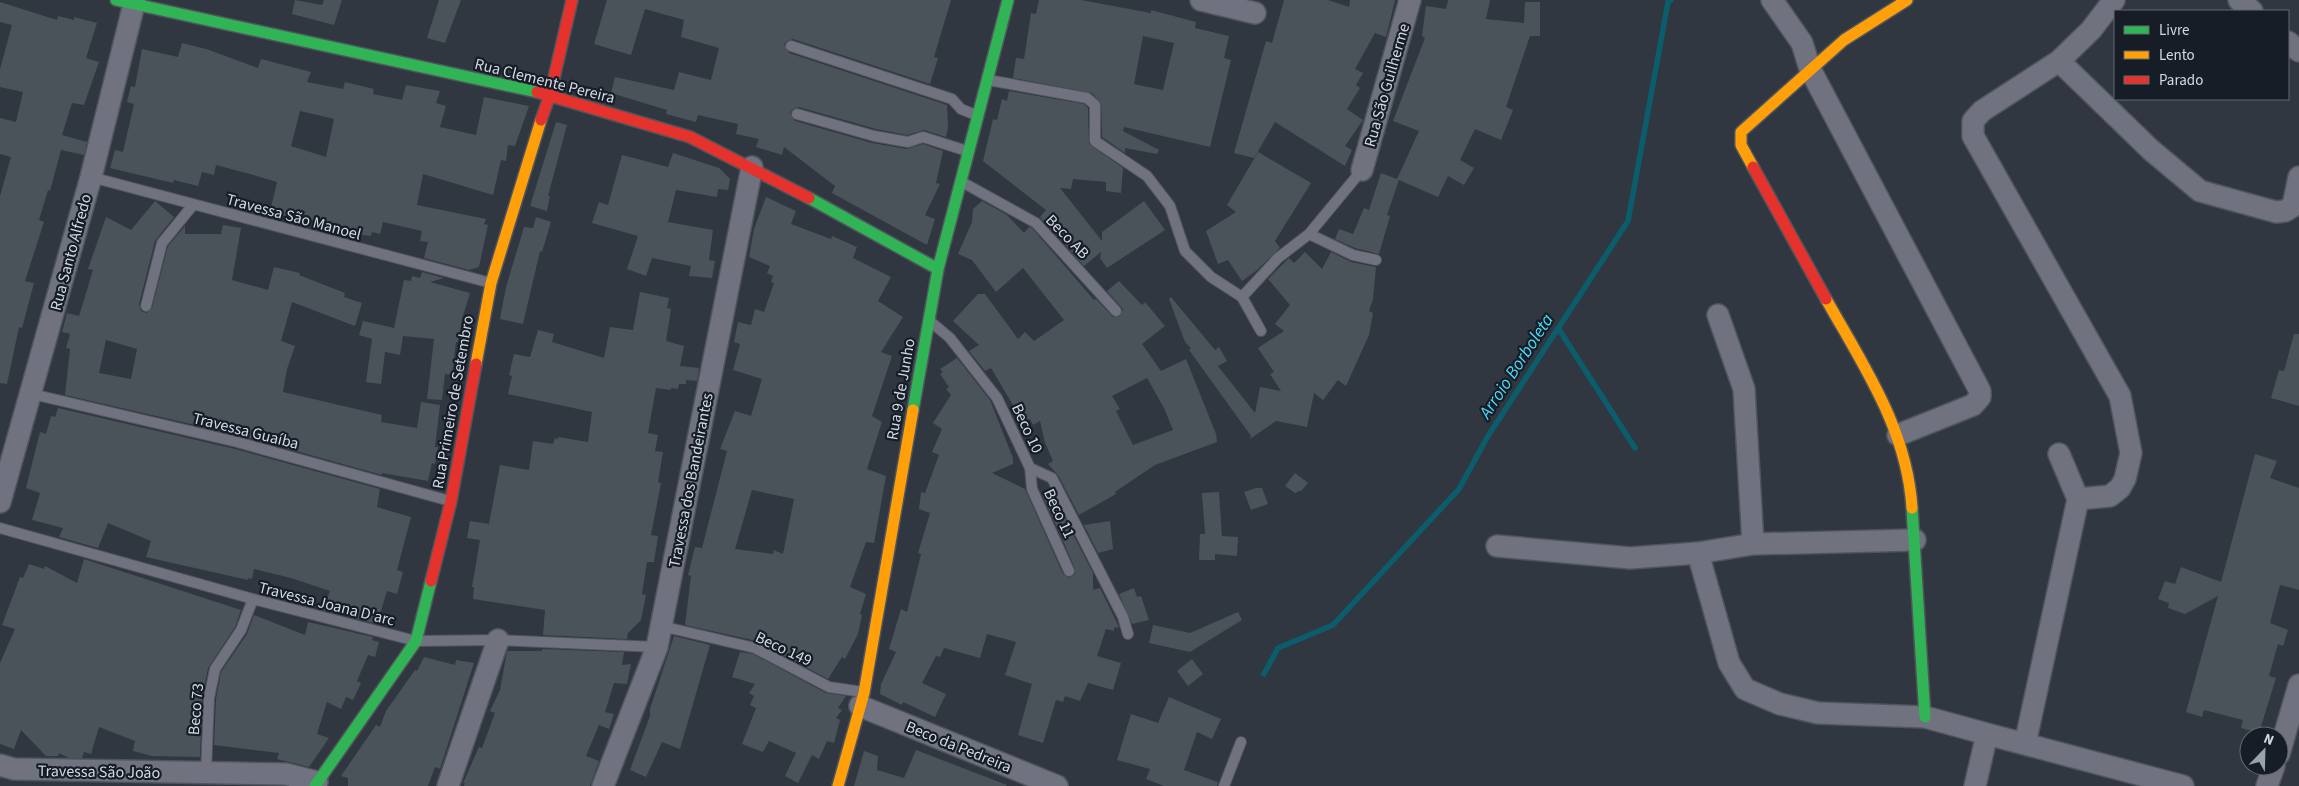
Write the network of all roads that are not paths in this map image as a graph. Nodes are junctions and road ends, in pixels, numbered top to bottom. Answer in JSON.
{"nodes":[{"id":1,"x":572,"y":0,"type":"edge"},
{"id":2,"x":1008,"y":0,"type":"edge"},
{"id":3,"x":1205,"y":0,"type":"edge"},
{"id":4,"x":1410,"y":0,"type":"edge"},
{"id":5,"x":1772,"y":0,"type":"edge"},
{"id":6,"x":1907,"y":0,"type":"edge"},
{"id":7,"x":2114,"y":0,"type":"edge"},
{"id":8,"x":2239,"y":0,"type":"edge"},
{"id":9,"x":128,"y":1,"type":"edge"},
{"id":10,"x":2251,"y":10,"type":"edge"},
{"id":11,"x":1255,"y":13,"type":"dead end"},
{"id":12,"x":2289,"y":43,"type":"edge"},
{"id":13,"x":791,"y":46,"type":"dead end"},
{"id":14,"x":2299,"y":51,"type":"edge"},
{"id":15,"x":2060,"y":61,"type":"junction"},
{"id":16,"x":1810,"y":69,"type":"junction"},
{"id":17,"x":987,"y":80,"type":"junction"},
{"id":18,"x":550,"y":96,"type":"junction"},
{"id":19,"x":797,"y":114,"type":"dead end"},
{"id":20,"x":978,"y":116,"type":"junction"},
{"id":21,"x":968,"y":152,"type":"junction"},
{"id":22,"x":752,"y":167,"type":"junction"},
{"id":23,"x":1362,"y":170,"type":"joint"},
{"id":24,"x":2299,"y":177,"type":"edge"},
{"id":25,"x":90,"y":178,"type":"junction"},
{"id":26,"x":960,"y":181,"type":"junction"},
{"id":27,"x":193,"y":205,"type":"junction"},
{"id":28,"x":1309,"y":234,"type":"junction"},
{"id":29,"x":1376,"y":260,"type":"dead end"},
{"id":30,"x":938,"y":270,"type":"junction"},
{"id":31,"x":491,"y":283,"type":"junction"},
{"id":32,"x":1242,"y":297,"type":"junction"},
{"id":33,"x":146,"y":306,"type":"dead end"},
{"id":34,"x":1116,"y":311,"type":"dead end"},
{"id":35,"x":1718,"y":315,"type":"dead end"},
{"id":36,"x":928,"y":320,"type":"junction"},
{"id":37,"x":1261,"y":331,"type":"dead end"},
{"id":38,"x":32,"y":394,"type":"junction"},
{"id":39,"x":1898,"y":435,"type":"junction"},
{"id":40,"x":2059,"y":454,"type":"dead end"},
{"id":41,"x":1030,"y":468,"type":"junction"},
{"id":42,"x":2078,"y":499,"type":"junction"},
{"id":43,"x":451,"y":501,"type":"junction"},
{"id":44,"x":0,"y":502,"type":"edge"},
{"id":45,"x":0,"y":528,"type":"edge"},
{"id":46,"x":1915,"y":540,"type":"junction"},
{"id":47,"x":1753,"y":544,"type":"junction"},
{"id":48,"x":1497,"y":546,"type":"dead end"},
{"id":49,"x":1698,"y":553,"type":"junction"},
{"id":50,"x":1069,"y":570,"type":"dead end"},
{"id":51,"x":252,"y":599,"type":"junction"},
{"id":52,"x":661,"y":626,"type":"junction"},
{"id":53,"x":1128,"y":634,"type":"dead end"},
{"id":54,"x":498,"y":640,"type":"junction"},
{"id":55,"x":416,"y":641,"type":"junction"},
{"id":56,"x":656,"y":647,"type":"junction"},
{"id":57,"x":2299,"y":685,"type":"edge"},
{"id":58,"x":862,"y":699,"type":"junction"},
{"id":59,"x":1926,"y":717,"type":"junction"},
{"id":60,"x":1987,"y":734,"type":"junction"},
{"id":61,"x":2289,"y":737,"type":"edge"},
{"id":62,"x":1241,"y":742,"type":"dead end"},
{"id":63,"x":2025,"y":744,"type":"junction"},
{"id":64,"x":0,"y":765,"type":"edge"},
{"id":65,"x":206,"y":773,"type":"junction"},
{"id":66,"x":178,"y":779,"type":"edge"},
{"id":67,"x":316,"y":784,"type":"edge"},
{"id":68,"x":448,"y":786,"type":"edge"},
{"id":69,"x":603,"y":786,"type":"edge"},
{"id":70,"x":838,"y":786,"type":"edge"},
{"id":71,"x":1057,"y":786,"type":"edge"},
{"id":72,"x":1224,"y":786,"type":"edge"},
{"id":73,"x":1975,"y":786,"type":"edge"},
{"id":74,"x":2183,"y":786,"type":"edge"}],
"edges":[{"from":1,"to":18,"type":"street","name":"Rua Primeiro de Setembro"},
{"from":2,"to":17,"type":"street","name":"Rua 9 de Junho"},
{"from":3,"to":11,"type":"street"},
{"from":4,"to":23,"type":"street","name":"Rua São Guilherme"},
{"from":5,"to":16,"type":"street"},
{"from":6,"to":16,"type":"street"},
{"from":7,"to":15,"type":"street"},
{"from":8,"to":10,"type":"street"},
{"from":9,"to":18,"type":"street","name":"Rua Clemente Pereira"},
{"from":9,"to":25,"type":"street","name":"Rua Santo Alfredo"},
{"from":12,"to":14,"type":"street"},
{"from":13,"to":20,"type":"lane"},
{"from":15,"to":24,"type":"street"},
{"from":15,"to":42,"type":"street"},
{"from":16,"to":39,"type":"street"},
{"from":16,"to":39,"type":"street"},
{"from":17,"to":20,"type":"street","name":"Rua 9 de Junho"},
{"from":17,"to":32,"type":"lane"},
{"from":18,"to":22,"type":"street","name":"Rua Clemente Pereira"},
{"from":18,"to":31,"type":"street","name":"Rua Primeiro de Setembro"},
{"from":19,"to":21,"type":"lane"},
{"from":20,"to":21,"type":"street","name":"Rua 9 de Junho"},
{"from":21,"to":26,"type":"street","name":"Rua 9 de Junho"},
{"from":22,"to":30,"type":"street","name":"Rua Clemente Pereira"},
{"from":22,"to":52,"type":"street","name":"Travessa dos Bandeirantes"},
{"from":23,"to":28,"type":"lane"},
{"from":25,"to":27,"type":"lane","name":"Travessa São Manoel"},
{"from":25,"to":38,"type":"street","name":"Rua Santo Alfredo"},
{"from":26,"to":30,"type":"street","name":"Rua 9 de Junho"},
{"from":26,"to":34,"type":"lane","name":"Beco AB"},
{"from":27,"to":31,"type":"lane","name":"Travessa São Manoel"},
{"from":27,"to":33,"type":"lane"},
{"from":28,"to":29,"type":"lane"},
{"from":28,"to":32,"type":"lane"},
{"from":30,"to":36,"type":"street","name":"Rua 9 de Junho"},
{"from":31,"to":43,"type":"street","name":"Rua Primeiro de Setembro"},
{"from":32,"to":37,"type":"lane"},
{"from":35,"to":47,"type":"street"},
{"from":36,"to":41,"type":"lane","name":"Beco 10"},
{"from":36,"to":58,"type":"street","name":"Rua 9 de Junho"},
{"from":38,"to":43,"type":"lane","name":"Travessa Guaíba"},
{"from":38,"to":44,"type":"street","name":"Rua Santo Alfredo"},
{"from":39,"to":46,"type":"street"},
{"from":40,"to":42,"type":"street"},
{"from":41,"to":50,"type":"lane","name":"Beco 11"},
{"from":41,"to":53,"type":"lane","name":"Beco 10"},
{"from":42,"to":63,"type":"street"},
{"from":43,"to":55,"type":"street","name":"Rua Primeiro de Setembro"},
{"from":45,"to":51,"type":"lane","name":"Travessa Joana D'arc"},
{"from":46,"to":47,"type":"street"},
{"from":46,"to":59,"type":"street"},
{"from":47,"to":49,"type":"street"},
{"from":48,"to":49,"type":"street"},
{"from":49,"to":59,"type":"street"},
{"from":51,"to":55,"type":"lane","name":"Travessa Joana D'arc"},
{"from":51,"to":65,"type":"lane","name":"Beco 73"},
{"from":52,"to":56,"type":"street","name":"Travessa dos Bandeirantes"},
{"from":52,"to":58,"type":"lane","name":"Beco 149"},
{"from":54,"to":55,"type":"lane","name":"Travessa Joana D'arc"},
{"from":54,"to":56,"type":"lane","name":"Travessa Joana D'arc"},
{"from":54,"to":68,"type":"street"},
{"from":55,"to":67,"type":"street","name":"Rua Primeiro de Setembro"},
{"from":56,"to":69,"type":"street","name":"Travessa dos Bandeirantes"},
{"from":57,"to":61,"type":"street"},
{"from":58,"to":70,"type":"street","name":"Rua 9 de Junho"},
{"from":58,"to":71,"type":"street","name":"Beco da Pedreira"},
{"from":59,"to":60,"type":"street"},
{"from":60,"to":63,"type":"street"},
{"from":60,"to":73,"type":"street"},
{"from":62,"to":72,"type":"lane"},
{"from":63,"to":74,"type":"street"},
{"from":64,"to":66,"type":"street","name":"Travessa São João"},
{"from":65,"to":66,"type":"street","name":"Travessa São João"},
{"from":65,"to":67,"type":"street","name":"Travessa São João"}]}
